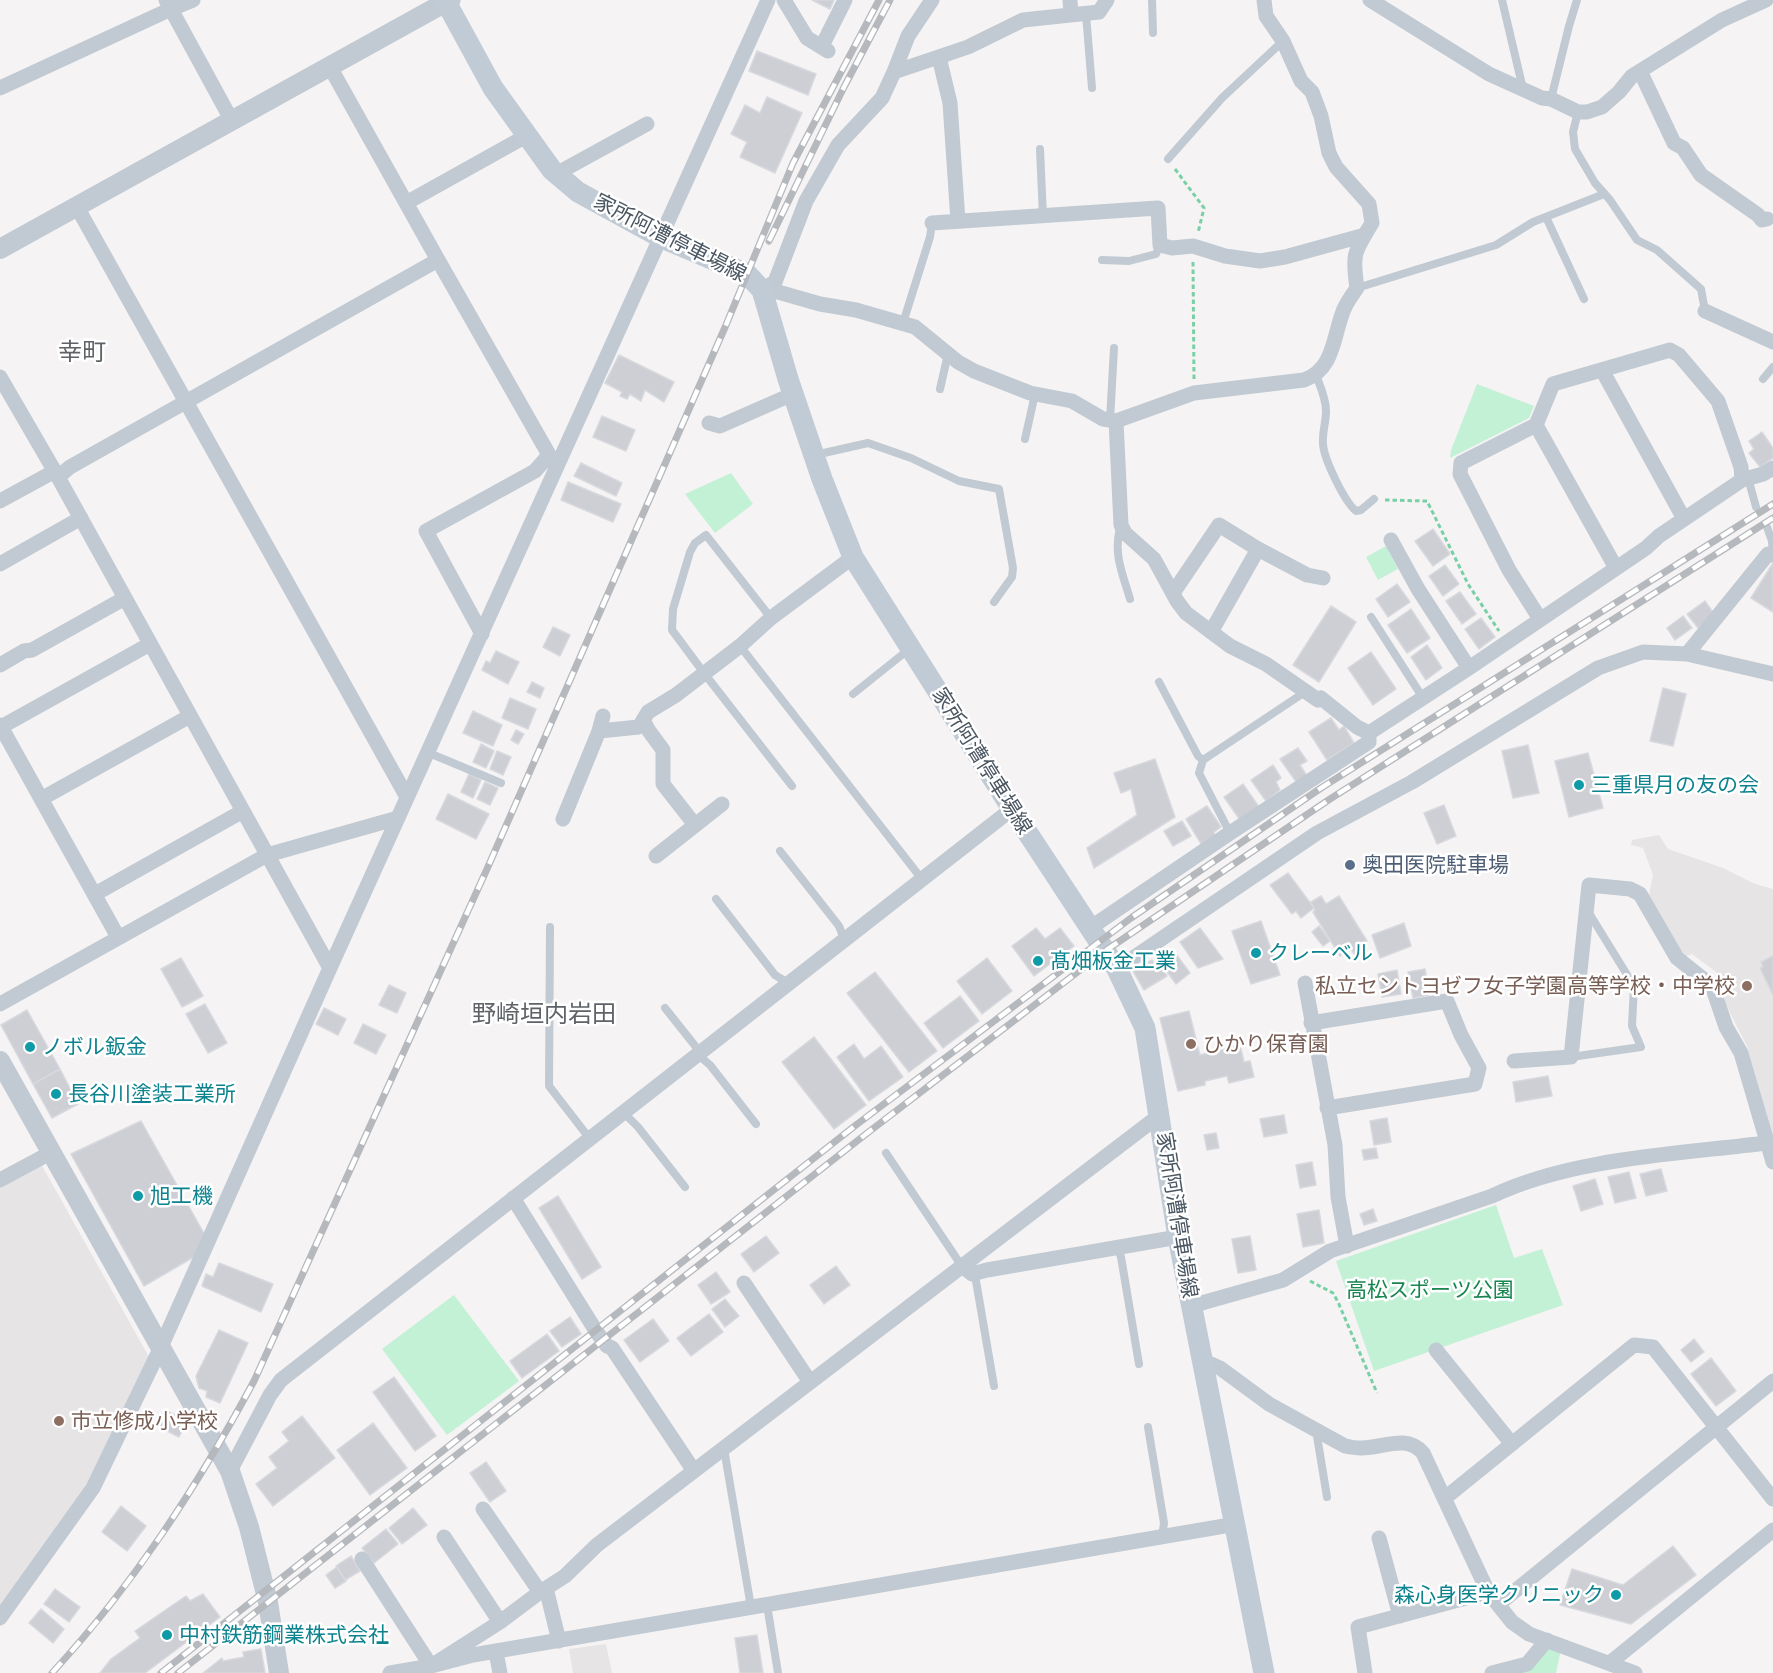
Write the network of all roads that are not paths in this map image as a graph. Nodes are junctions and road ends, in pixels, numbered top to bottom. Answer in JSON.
{"nodes":[{"id":1,"x":193,"y":0,"type":"edge"},
{"id":2,"x":768,"y":0,"type":"edge"},
{"id":3,"x":784,"y":0,"type":"edge"},
{"id":4,"x":844,"y":0,"type":"edge"},
{"id":5,"x":932,"y":0,"type":"edge"},
{"id":6,"x":1107,"y":0,"type":"edge"},
{"id":7,"x":1152,"y":0,"type":"edge"},
{"id":8,"x":1264,"y":0,"type":"edge"},
{"id":9,"x":1370,"y":0,"type":"edge"},
{"id":10,"x":1502,"y":0,"type":"edge"},
{"id":11,"x":1577,"y":0,"type":"edge"},
{"id":12,"x":1766,"y":0,"type":"edge"},
{"id":13,"x":447,"y":1,"type":"edge"},
{"id":14,"x":168,"y":4,"type":"edge"},
{"id":15,"x":1076,"y":10,"type":"edge"},
{"id":16,"x":1154,"y":33,"type":"dead end"},
{"id":17,"x":1283,"y":41,"type":"junction"},
{"id":18,"x":939,"y":57,"type":"junction"},
{"id":19,"x":330,"y":67,"type":"junction"},
{"id":20,"x":1640,"y":71,"type":"junction"},
{"id":21,"x":894,"y":72,"type":"junction"},
{"id":22,"x":0,"y":88,"type":"edge"},
{"id":23,"x":1092,"y":88,"type":"dead end"},
{"id":24,"x":1523,"y":90,"type":"junction"},
{"id":25,"x":1551,"y":99,"type":"junction"},
{"id":26,"x":1578,"y":112,"type":"junction"},
{"id":27,"x":232,"y":121,"type":"junction"},
{"id":28,"x":647,"y":124,"type":"dead end"},
{"id":29,"x":528,"y":135,"type":"junction"},
{"id":30,"x":1040,"y":149,"type":"dead end"},
{"id":31,"x":1168,"y":159,"type":"road end"},
{"id":32,"x":556,"y":174,"type":"junction"},
{"id":33,"x":1604,"y":194,"type":"junction"},
{"id":34,"x":406,"y":203,"type":"junction"},
{"id":35,"x":77,"y":207,"type":"junction"},
{"id":36,"x":1771,"y":215,"type":"edge"},
{"id":37,"x":1043,"y":217,"type":"junction"},
{"id":38,"x":1546,"y":217,"type":"junction"},
{"id":39,"x":958,"y":221,"type":"junction"},
{"id":40,"x":932,"y":223,"type":"joint"},
{"id":41,"x":1365,"y":235,"type":"junction"},
{"id":42,"x":660,"y":237,"type":"junction"},
{"id":43,"x":1160,"y":245,"type":"junction"},
{"id":44,"x":0,"y":249,"type":"edge"},
{"id":45,"x":438,"y":260,"type":"junction"},
{"id":46,"x":1102,"y":260,"type":"dead end"},
{"id":47,"x":1357,"y":288,"type":"junction"},
{"id":48,"x":762,"y":290,"type":"junction"},
{"id":49,"x":1584,"y":299,"type":"dead end"},
{"id":50,"x":1705,"y":311,"type":"joint"},
{"id":51,"x":903,"y":323,"type":"junction"},
{"id":52,"x":1773,"y":342,"type":"edge"},
{"id":53,"x":1114,"y":348,"type":"dead end"},
{"id":54,"x":948,"y":354,"type":"junction"},
{"id":55,"x":1773,"y":368,"type":"edge"},
{"id":56,"x":1602,"y":370,"type":"junction"},
{"id":57,"x":1316,"y":375,"type":"junction"},
{"id":58,"x":1763,"y":379,"type":"dead end"},
{"id":59,"x":1,"y":381,"type":"edge"},
{"id":60,"x":940,"y":389,"type":"dead end"},
{"id":61,"x":793,"y":394,"type":"junction"},
{"id":62,"x":1035,"y":394,"type":"junction"},
{"id":63,"x":185,"y":402,"type":"junction"},
{"id":64,"x":1113,"y":420,"type":"junction"},
{"id":65,"x":710,"y":423,"type":"dead end"},
{"id":66,"x":1536,"y":425,"type":"junction"},
{"id":67,"x":1025,"y":439,"type":"dead end"},
{"id":68,"x":814,"y":455,"type":"junction"},
{"id":69,"x":553,"y":461,"type":"junction"},
{"id":70,"x":1773,"y":468,"type":"edge"},
{"id":71,"x":57,"y":474,"type":"junction"},
{"id":72,"x":1745,"y":479,"type":"junction"},
{"id":73,"x":1374,"y":499,"type":"road end"},
{"id":74,"x":0,"y":501,"type":"edge"},
{"id":75,"x":1756,"y":507,"type":"dead end"},
{"id":76,"x":81,"y":518,"type":"junction"},
{"id":77,"x":1684,"y":519,"type":"junction"},
{"id":78,"x":1122,"y":525,"type":"junction"},
{"id":79,"x":1767,"y":527,"type":"dead end"},
{"id":80,"x":1391,"y":540,"type":"dead end"},
{"id":81,"x":1258,"y":549,"type":"junction"},
{"id":82,"x":1773,"y":555,"type":"edge"},
{"id":83,"x":853,"y":557,"type":"junction"},
{"id":84,"x":0,"y":564,"type":"edge"},
{"id":85,"x":1616,"y":568,"type":"junction"},
{"id":86,"x":1323,"y":578,"type":"dead end"},
{"id":87,"x":1173,"y":593,"type":"junction"},
{"id":88,"x":125,"y":598,"type":"junction"},
{"id":89,"x":1130,"y":600,"type":"dead end"},
{"id":90,"x":994,"y":602,"type":"dead end"},
{"id":91,"x":1371,"y":617,"type":"dead end"},
{"id":92,"x":771,"y":618,"type":"junction"},
{"id":93,"x":1540,"y":619,"type":"junction"},
{"id":94,"x":1211,"y":632,"type":"junction"},
{"id":95,"x":482,"y":634,"type":"junction"},
{"id":96,"x":150,"y":644,"type":"junction"},
{"id":97,"x":740,"y":646,"type":"junction"},
{"id":98,"x":910,"y":648,"type":"junction"},
{"id":99,"x":1687,"y":654,"type":"junction"},
{"id":100,"x":0,"y":665,"type":"edge"},
{"id":101,"x":1469,"y":668,"type":"junction"},
{"id":102,"x":704,"y":674,"type":"junction"},
{"id":103,"x":1773,"y":674,"type":"edge"},
{"id":104,"x":1159,"y":682,"type":"dead end"},
{"id":105,"x":1305,"y":692,"type":"junction"},
{"id":106,"x":853,"y":694,"type":"dead end"},
{"id":107,"x":1423,"y":698,"type":"junction"},
{"id":108,"x":190,"y":716,"type":"junction"},
{"id":109,"x":643,"y":720,"type":"junction"},
{"id":110,"x":0,"y":726,"type":"edge"},
{"id":111,"x":1369,"y":733,"type":"junction"},
{"id":112,"x":429,"y":753,"type":"junction"},
{"id":113,"x":1203,"y":760,"type":"junction"},
{"id":114,"x":501,"y":783,"type":"dead end"},
{"id":115,"x":792,"y":786,"type":"dead end"},
{"id":116,"x":407,"y":797,"type":"junction"},
{"id":117,"x":41,"y":799,"type":"junction"},
{"id":118,"x":722,"y":804,"type":"dead end"},
{"id":119,"x":1012,"y":809,"type":"junction"},
{"id":120,"x":243,"y":811,"type":"junction"},
{"id":121,"x":398,"y":818,"type":"junction"},
{"id":122,"x":563,"y":819,"type":"dead end"},
{"id":123,"x":695,"y":825,"type":"junction"},
{"id":124,"x":1230,"y":832,"type":"junction"},
{"id":125,"x":780,"y":851,"type":"dead end"},
{"id":126,"x":267,"y":855,"type":"junction"},
{"id":127,"x":656,"y":856,"type":"dead end"},
{"id":128,"x":921,"y":878,"type":"junction"},
{"id":129,"x":95,"y":894,"type":"junction"},
{"id":130,"x":717,"y":899,"type":"dead end"},
{"id":131,"x":1586,"y":909,"type":"junction"},
{"id":132,"x":550,"y":927,"type":"dead end"},
{"id":133,"x":1090,"y":928,"type":"junction"},
{"id":134,"x":118,"y":937,"type":"junction"},
{"id":135,"x":844,"y":939,"type":"junction"},
{"id":136,"x":330,"y":968,"type":"junction"},
{"id":137,"x":1117,"y":969,"type":"junction"},
{"id":138,"x":788,"y":983,"type":"junction"},
{"id":139,"x":1305,"y":984,"type":"dead end"},
{"id":140,"x":0,"y":1004,"type":"edge"},
{"id":141,"x":665,"y":1008,"type":"dead end"},
{"id":142,"x":1311,"y":1023,"type":"junction"},
{"id":143,"x":699,"y":1053,"type":"junction"},
{"id":144,"x":1571,"y":1057,"type":"junction"},
{"id":145,"x":0,"y":1061,"type":"edge"},
{"id":146,"x":1514,"y":1061,"type":"dead end"},
{"id":147,"x":1327,"y":1108,"type":"junction"},
{"id":148,"x":623,"y":1112,"type":"junction"},
{"id":149,"x":1160,"y":1115,"type":"junction"},
{"id":150,"x":756,"y":1124,"type":"dead end"},
{"id":151,"x":590,"y":1139,"type":"junction"},
{"id":152,"x":1766,"y":1143,"type":"junction"},
{"id":153,"x":52,"y":1152,"type":"junction"},
{"id":154,"x":886,"y":1153,"type":"dead end"},
{"id":155,"x":1773,"y":1162,"type":"edge"},
{"id":156,"x":0,"y":1180,"type":"edge"},
{"id":157,"x":685,"y":1186,"type":"dead end"},
{"id":158,"x":513,"y":1198,"type":"junction"},
{"id":159,"x":1178,"y":1237,"type":"junction"},
{"id":160,"x":1347,"y":1245,"type":"junction"},
{"id":161,"x":1117,"y":1248,"type":"junction"},
{"id":162,"x":967,"y":1270,"type":"junction"},
{"id":163,"x":744,"y":1283,"type":"dead end"},
{"id":164,"x":1191,"y":1306,"type":"junction"},
{"id":165,"x":161,"y":1347,"type":"junction"},
{"id":166,"x":1436,"y":1350,"type":"dead end"},
{"id":167,"x":1202,"y":1360,"type":"junction"},
{"id":168,"x":1139,"y":1364,"type":"dead end"},
{"id":169,"x":1773,"y":1381,"type":"edge"},
{"id":170,"x":810,"y":1382,"type":"junction"},
{"id":171,"x":994,"y":1386,"type":"dead end"},
{"id":172,"x":1716,"y":1425,"type":"junction"},
{"id":173,"x":1148,"y":1427,"type":"dead end"},
{"id":174,"x":1316,"y":1428,"type":"junction"},
{"id":175,"x":1512,"y":1444,"type":"junction"},
{"id":176,"x":724,"y":1448,"type":"junction"},
{"id":177,"x":694,"y":1471,"type":"junction"},
{"id":178,"x":230,"y":1472,"type":"junction"},
{"id":179,"x":1327,"y":1497,"type":"dead end"},
{"id":180,"x":1445,"y":1498,"type":"junction"},
{"id":181,"x":1773,"y":1500,"type":"edge"},
{"id":182,"x":483,"y":1509,"type":"dead end"},
{"id":183,"x":1236,"y":1524,"type":"junction"},
{"id":184,"x":1773,"y":1530,"type":"edge"},
{"id":185,"x":444,"y":1537,"type":"dead end"},
{"id":186,"x":1162,"y":1537,"type":"junction"},
{"id":187,"x":1379,"y":1538,"type":"dead end"},
{"id":188,"x":362,"y":1559,"type":"dead end"},
{"id":189,"x":543,"y":1590,"type":"junction"},
{"id":190,"x":1488,"y":1592,"type":"junction"},
{"id":191,"x":1499,"y":1604,"type":"junction"},
{"id":192,"x":767,"y":1605,"type":"junction"},
{"id":193,"x":751,"y":1607,"type":"junction"},
{"id":194,"x":1400,"y":1616,"type":"junction"},
{"id":195,"x":0,"y":1618,"type":"edge"},
{"id":196,"x":500,"y":1622,"type":"junction"},
{"id":197,"x":1547,"y":1640,"type":"junction"},
{"id":198,"x":559,"y":1641,"type":"junction"},
{"id":199,"x":496,"y":1652,"type":"junction"},
{"id":200,"x":1611,"y":1662,"type":"junction"},
{"id":201,"x":422,"y":1669,"type":"edge"},
{"id":202,"x":279,"y":1673,"type":"edge"},
{"id":203,"x":390,"y":1673,"type":"edge"},
{"id":204,"x":500,"y":1673,"type":"edge"},
{"id":205,"x":778,"y":1673,"type":"edge"},
{"id":206,"x":1264,"y":1673,"type":"edge"},
{"id":207,"x":1365,"y":1673,"type":"edge"},
{"id":208,"x":1492,"y":1673,"type":"edge"},
{"id":209,"x":1635,"y":1673,"type":"edge"}],
"edges":[{"from":1,"to":14,"type":"street"},
{"from":2,"to":42,"type":"street"},
{"from":3,"to":4,"type":"street"},
{"from":5,"to":21,"type":"street"},
{"from":6,"to":15,"type":"street"},
{"from":7,"to":16,"type":"lane"},
{"from":8,"to":17,"type":"street"},
{"from":9,"to":24,"type":"street"},
{"from":10,"to":24,"type":"lane"},
{"from":11,"to":25,"type":"lane"},
{"from":12,"to":20,"type":"street"},
{"from":13,"to":19,"type":"street"},
{"from":13,"to":29,"type":"main road","name":"家所阿漕停車場線"},
{"from":14,"to":22,"type":"street"},
{"from":14,"to":27,"type":"street"},
{"from":15,"to":18,"type":"street"},
{"from":15,"to":23,"type":"lane"},
{"from":17,"to":31,"type":"lane"},
{"from":17,"to":41,"type":"street"},
{"from":18,"to":21,"type":"street"},
{"from":18,"to":39,"type":"street"},
{"from":19,"to":27,"type":"street"},
{"from":19,"to":34,"type":"street"},
{"from":20,"to":26,"type":"street"},
{"from":20,"to":36,"type":"street"},
{"from":21,"to":48,"type":"street"},
{"from":24,"to":25,"type":"street"},
{"from":25,"to":26,"type":"street"},
{"from":26,"to":33,"type":"lane"},
{"from":27,"to":35,"type":"street"},
{"from":28,"to":32,"type":"street"},
{"from":29,"to":32,"type":"main road","name":"家所阿漕停車場線"},
{"from":29,"to":34,"type":"street"},
{"from":30,"to":37,"type":"lane"},
{"from":32,"to":42,"type":"main road","name":"家所阿漕停車場線"},
{"from":33,"to":38,"type":"lane"},
{"from":33,"to":50,"type":"lane"},
{"from":34,"to":45,"type":"street"},
{"from":35,"to":44,"type":"street"},
{"from":35,"to":63,"type":"street"},
{"from":37,"to":39,"type":"street"},
{"from":37,"to":43,"type":"street"},
{"from":38,"to":47,"type":"lane"},
{"from":38,"to":49,"type":"lane"},
{"from":39,"to":40,"type":"street"},
{"from":40,"to":51,"type":"lane"},
{"from":41,"to":43,"type":"street"},
{"from":41,"to":47,"type":"street"},
{"from":42,"to":48,"type":"main road","name":"家所阿漕停車場線"},
{"from":42,"to":69,"type":"street"},
{"from":43,"to":46,"type":"lane"},
{"from":45,"to":63,"type":"street"},
{"from":45,"to":69,"type":"street"},
{"from":47,"to":57,"type":"street"},
{"from":48,"to":51,"type":"street"},
{"from":48,"to":61,"type":"main road","name":"家所阿漕停車場線"},
{"from":50,"to":52,"type":"street"},
{"from":51,"to":54,"type":"street"},
{"from":53,"to":64,"type":"lane"},
{"from":54,"to":60,"type":"lane"},
{"from":54,"to":62,"type":"street"},
{"from":55,"to":58,"type":"lane"},
{"from":56,"to":66,"type":"street"},
{"from":56,"to":72,"type":"street"},
{"from":56,"to":77,"type":"street"},
{"from":57,"to":64,"type":"street"},
{"from":57,"to":73,"type":"lane"},
{"from":59,"to":71,"type":"street"},
{"from":61,"to":65,"type":"street"},
{"from":61,"to":68,"type":"main road","name":"家所阿漕停車場線"},
{"from":62,"to":64,"type":"street"},
{"from":62,"to":67,"type":"lane"},
{"from":63,"to":71,"type":"street"},
{"from":63,"to":116,"type":"street"},
{"from":64,"to":78,"type":"street"},
{"from":66,"to":85,"type":"street"},
{"from":66,"to":93,"type":"street"},
{"from":68,"to":83,"type":"main road","name":"家所阿漕停車場線"},
{"from":68,"to":90,"type":"lane"},
{"from":69,"to":95,"type":"street"},
{"from":69,"to":95,"type":"street"},
{"from":70,"to":72,"type":"street"},
{"from":71,"to":74,"type":"street"},
{"from":71,"to":76,"type":"street"},
{"from":72,"to":75,"type":"lane"},
{"from":72,"to":77,"type":"street"},
{"from":76,"to":84,"type":"street"},
{"from":76,"to":88,"type":"street"},
{"from":77,"to":85,"type":"street"},
{"from":78,"to":87,"type":"street"},
{"from":78,"to":89,"type":"lane"},
{"from":79,"to":82,"type":"lane"},
{"from":80,"to":101,"type":"street"},
{"from":81,"to":86,"type":"street"},
{"from":81,"to":87,"type":"street"},
{"from":81,"to":94,"type":"street"},
{"from":82,"to":99,"type":"street"},
{"from":83,"to":92,"type":"street"},
{"from":83,"to":98,"type":"main road","name":"家所阿漕停車場線"},
{"from":85,"to":93,"type":"street"},
{"from":87,"to":94,"type":"street"},
{"from":88,"to":96,"type":"street"},
{"from":88,"to":100,"type":"street"},
{"from":91,"to":107,"type":"lane"},
{"from":92,"to":97,"type":"street"},
{"from":92,"to":102,"type":"lane"},
{"from":93,"to":101,"type":"street"},
{"from":94,"to":105,"type":"street"},
{"from":95,"to":112,"type":"street"},
{"from":96,"to":108,"type":"street"},
{"from":96,"to":110,"type":"street"},
{"from":97,"to":102,"type":"street"},
{"from":97,"to":128,"type":"lane"},
{"from":98,"to":106,"type":"lane"},
{"from":98,"to":119,"type":"main road","name":"家所阿漕停車場線"},
{"from":99,"to":103,"type":"street"},
{"from":99,"to":137,"type":"street"},
{"from":101,"to":107,"type":"street"},
{"from":102,"to":109,"type":"street"},
{"from":102,"to":115,"type":"lane"},
{"from":104,"to":113,"type":"lane"},
{"from":105,"to":111,"type":"street"},
{"from":105,"to":113,"type":"lane"},
{"from":107,"to":111,"type":"street"},
{"from":108,"to":117,"type":"street"},
{"from":108,"to":120,"type":"street"},
{"from":109,"to":122,"type":"street"},
{"from":109,"to":123,"type":"street"},
{"from":110,"to":117,"type":"street"},
{"from":111,"to":124,"type":"street"},
{"from":112,"to":114,"type":"lane"},
{"from":112,"to":116,"type":"street"},
{"from":113,"to":124,"type":"lane"},
{"from":116,"to":121,"type":"street"},
{"from":117,"to":129,"type":"street"},
{"from":118,"to":123,"type":"street"},
{"from":119,"to":128,"type":"street"},
{"from":119,"to":133,"type":"main road","name":"家所阿漕停車場線"},
{"from":120,"to":126,"type":"street"},
{"from":120,"to":129,"type":"street"},
{"from":121,"to":126,"type":"street"},
{"from":121,"to":136,"type":"street"},
{"from":123,"to":127,"type":"street"},
{"from":124,"to":133,"type":"street"},
{"from":125,"to":135,"type":"lane"},
{"from":126,"to":134,"type":"street"},
{"from":126,"to":136,"type":"street"},
{"from":128,"to":135,"type":"street"},
{"from":129,"to":134,"type":"street"},
{"from":130,"to":138,"type":"lane"},
{"from":131,"to":144,"type":"street"},
{"from":131,"to":144,"type":"lane"},
{"from":131,"to":152,"type":"street"},
{"from":132,"to":151,"type":"lane"},
{"from":133,"to":137,"type":"main road","name":"家所阿漕停車場線"},
{"from":134,"to":140,"type":"street"},
{"from":135,"to":138,"type":"street"},
{"from":136,"to":165,"type":"street"},
{"from":137,"to":149,"type":"main road","name":"家所阿漕停車場線"},
{"from":138,"to":143,"type":"street"},
{"from":139,"to":142,"type":"street"},
{"from":141,"to":143,"type":"lane"},
{"from":142,"to":147,"type":"street"},
{"from":142,"to":147,"type":"street"},
{"from":143,"to":148,"type":"street"},
{"from":143,"to":150,"type":"lane"},
{"from":144,"to":146,"type":"street"},
{"from":145,"to":153,"type":"street"},
{"from":147,"to":160,"type":"street"},
{"from":148,"to":151,"type":"street"},
{"from":148,"to":157,"type":"lane"},
{"from":149,"to":159,"type":"main road","name":"家所阿漕停車場線"},
{"from":149,"to":162,"type":"street"},
{"from":151,"to":158,"type":"street"},
{"from":152,"to":155,"type":"street"},
{"from":152,"to":160,"type":"street"},
{"from":153,"to":156,"type":"street"},
{"from":153,"to":165,"type":"street"},
{"from":154,"to":162,"type":"lane"},
{"from":158,"to":177,"type":"street"},
{"from":158,"to":178,"type":"street"},
{"from":159,"to":161,"type":"street"},
{"from":159,"to":164,"type":"main road","name":"家所阿漕停車場線"},
{"from":160,"to":164,"type":"street"},
{"from":161,"to":162,"type":"street"},
{"from":161,"to":168,"type":"lane"},
{"from":162,"to":170,"type":"street"},
{"from":162,"to":171,"type":"lane"},
{"from":163,"to":170,"type":"street"},
{"from":164,"to":167,"type":"main road","name":"家所阿漕停車場線"},
{"from":165,"to":178,"type":"street"},
{"from":165,"to":195,"type":"street"},
{"from":166,"to":175,"type":"street"},
{"from":167,"to":174,"type":"street"},
{"from":167,"to":183,"type":"main road","name":"家所阿漕停車場線"},
{"from":169,"to":172,"type":"street"},
{"from":170,"to":176,"type":"street"},
{"from":172,"to":175,"type":"street"},
{"from":172,"to":181,"type":"street"},
{"from":172,"to":191,"type":"street"},
{"from":173,"to":186,"type":"lane"},
{"from":174,"to":179,"type":"lane"},
{"from":174,"to":180,"type":"street"},
{"from":175,"to":180,"type":"street"},
{"from":176,"to":177,"type":"street"},
{"from":176,"to":193,"type":"lane"},
{"from":177,"to":189,"type":"street"},
{"from":178,"to":202,"type":"street"},
{"from":180,"to":190,"type":"street"},
{"from":182,"to":189,"type":"street"},
{"from":183,"to":186,"type":"street"},
{"from":183,"to":206,"type":"main road","name":"家所阿漕停車場線"},
{"from":184,"to":200,"type":"street"},
{"from":185,"to":196,"type":"street"},
{"from":186,"to":192,"type":"street"},
{"from":187,"to":194,"type":"street"},
{"from":188,"to":201,"type":"street"},
{"from":189,"to":196,"type":"street"},
{"from":189,"to":198,"type":"street"},
{"from":190,"to":191,"type":"street"},
{"from":190,"to":194,"type":"street"},
{"from":191,"to":197,"type":"street"},
{"from":192,"to":193,"type":"street"},
{"from":192,"to":205,"type":"lane"},
{"from":193,"to":198,"type":"street"},
{"from":194,"to":207,"type":"street"},
{"from":196,"to":201,"type":"street"},
{"from":197,"to":200,"type":"street"},
{"from":197,"to":208,"type":"street"},
{"from":198,"to":199,"type":"street"},
{"from":199,"to":201,"type":"street"},
{"from":199,"to":204,"type":"street"},
{"from":200,"to":209,"type":"street"},
{"from":201,"to":203,"type":"street"}]}
